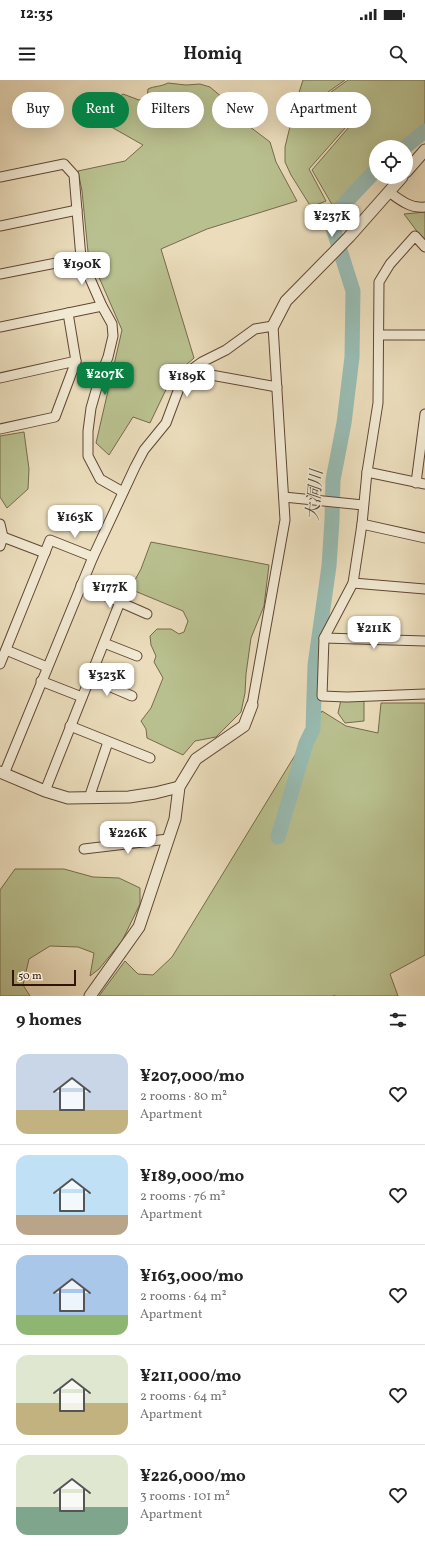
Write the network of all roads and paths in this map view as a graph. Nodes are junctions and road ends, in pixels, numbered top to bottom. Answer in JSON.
{"nodes":[{"id":1,"x":425,"y":150,"type":"edge"},
{"id":2,"x":413,"y":164,"type":"edge"},
{"id":3,"x":0,"y":177,"type":"edge"},
{"id":4,"x":396,"y":184,"type":"edge"},
{"id":5,"x":389,"y":192,"type":"junction"},
{"id":6,"x":425,"y":207,"type":"edge"},
{"id":7,"x":77,"y":210,"type":"junction"},
{"id":8,"x":0,"y":226,"type":"edge"},
{"id":9,"x":425,"y":247,"type":"edge"},
{"id":10,"x":81,"y":258,"type":"junction"},
{"id":11,"x":0,"y":274,"type":"edge"},
{"id":12,"x":102,"y":306,"type":"junction"},
{"id":13,"x":68,"y":313,"type":"junction"},
{"id":14,"x":273,"y":326,"type":"junction"},
{"id":15,"x":0,"y":327,"type":"edge"},
{"id":16,"x":379,"y":335,"type":"junction"},
{"id":17,"x":425,"y":335,"type":"edge"},
{"id":18,"x":76,"y":361,"type":"junction"},
{"id":19,"x":189,"y":371,"type":"junction"},
{"id":20,"x":0,"y":378,"type":"edge"},
{"id":21,"x":277,"y":387,"type":"junction"},
{"id":22,"x":425,"y":414,"type":"edge"},
{"id":23,"x":0,"y":429,"type":"edge"},
{"id":24,"x":367,"y":472,"type":"junction"},
{"id":25,"x":421,"y":483,"type":"edge"},
{"id":26,"x":123,"y":492,"type":"junction"},
{"id":27,"x":284,"y":497,"type":"junction"},
{"id":28,"x":363,"y":506,"type":"junction"},
{"id":29,"x":0,"y":524,"type":"edge"},
{"id":30,"x":362,"y":524,"type":"junction"},
{"id":31,"x":425,"y":538,"type":"edge"},
{"id":32,"x":2,"y":542,"type":"edge"},
{"id":33,"x":45,"y":554,"type":"junction"},
{"id":34,"x":93,"y":557,"type":"junction"},
{"id":35,"x":353,"y":583,"type":"junction"},
{"id":36,"x":81,"y":585,"type":"junction"},
{"id":37,"x":425,"y":589,"type":"edge"},
{"id":38,"x":120,"y":602,"type":"junction"},
{"id":39,"x":147,"y":614,"type":"dead end"},
{"id":40,"x":324,"y":638,"type":"junction"},
{"id":41,"x":425,"y":641,"type":"edge"},
{"id":42,"x":104,"y":642,"type":"junction"},
{"id":43,"x":6,"y":650,"type":"junction"},
{"id":44,"x":137,"y":656,"type":"dead end"},
{"id":45,"x":0,"y":664,"type":"edge"},
{"id":46,"x":47,"y":667,"type":"junction"},
{"id":47,"x":90,"y":678,"type":"junction"},
{"id":48,"x":41,"y":681,"type":"junction"},
{"id":49,"x":425,"y":694,"type":"edge"},
{"id":50,"x":132,"y":696,"type":"dead end"},
{"id":51,"x":82,"y":697,"type":"junction"},
{"id":52,"x":252,"y":705,"type":"joint"},
{"id":53,"x":70,"y":726,"type":"junction"},
{"id":54,"x":108,"y":742,"type":"junction"},
{"id":55,"x":150,"y":758,"type":"dead end"},
{"id":56,"x":2,"y":773,"type":"edge"},
{"id":57,"x":179,"y":787,"type":"junction"},
{"id":58,"x":46,"y":791,"type":"junction"},
{"id":59,"x":89,"y":798,"type":"junction"},
{"id":60,"x":168,"y":839,"type":"junction"},
{"id":61,"x":84,"y":849,"type":"dead end"},
{"id":62,"x":90,"y":996,"type":"edge"}],
"edges":[{"from":1,"to":2,"type":"street"},
{"from":3,"to":7,"type":"street"},
{"from":4,"to":5,"type":"street"},
{"from":5,"to":6,"type":"street"},
{"from":5,"to":14,"type":"street"},
{"from":7,"to":8,"type":"street"},
{"from":7,"to":10,"type":"street"},
{"from":9,"to":16,"type":"street"},
{"from":10,"to":11,"type":"street"},
{"from":10,"to":12,"type":"street"},
{"from":12,"to":13,"type":"street"},
{"from":12,"to":26,"type":"street"},
{"from":13,"to":15,"type":"street"},
{"from":13,"to":18,"type":"street"},
{"from":14,"to":19,"type":"street"},
{"from":14,"to":21,"type":"street"},
{"from":16,"to":17,"type":"street"},
{"from":16,"to":24,"type":"street"},
{"from":18,"to":20,"type":"street"},
{"from":18,"to":23,"type":"street"},
{"from":19,"to":21,"type":"street"},
{"from":19,"to":26,"type":"street"},
{"from":21,"to":27,"type":"street"},
{"from":22,"to":25,"type":"street"},
{"from":24,"to":25,"type":"street"},
{"from":24,"to":28,"type":"street"},
{"from":26,"to":34,"type":"street"},
{"from":27,"to":28,"type":"street"},
{"from":27,"to":52,"type":"street"},
{"from":28,"to":30,"type":"street"},
{"from":29,"to":32,"type":"street"},
{"from":30,"to":31,"type":"street"},
{"from":30,"to":35,"type":"street"},
{"from":32,"to":33,"type":"street"},
{"from":33,"to":34,"type":"street"},
{"from":33,"to":43,"type":"street"},
{"from":34,"to":36,"type":"street"},
{"from":35,"to":37,"type":"street"},
{"from":35,"to":40,"type":"street"},
{"from":36,"to":38,"type":"street"},
{"from":36,"to":46,"type":"street"},
{"from":38,"to":39,"type":"street"},
{"from":38,"to":42,"type":"street"},
{"from":40,"to":41,"type":"street"},
{"from":40,"to":49,"type":"street"},
{"from":42,"to":44,"type":"street"},
{"from":42,"to":47,"type":"street"},
{"from":43,"to":45,"type":"street"},
{"from":43,"to":46,"type":"street"},
{"from":46,"to":48,"type":"street"},
{"from":47,"to":50,"type":"street"},
{"from":47,"to":51,"type":"street"},
{"from":48,"to":51,"type":"street"},
{"from":48,"to":56,"type":"street"},
{"from":51,"to":53,"type":"street"},
{"from":52,"to":57,"type":"street"},
{"from":53,"to":54,"type":"street"},
{"from":53,"to":58,"type":"street"},
{"from":54,"to":55,"type":"street"},
{"from":54,"to":59,"type":"street"},
{"from":56,"to":58,"type":"street"},
{"from":57,"to":59,"type":"street"},
{"from":57,"to":60,"type":"street"},
{"from":58,"to":59,"type":"street"},
{"from":60,"to":61,"type":"street"},
{"from":60,"to":62,"type":"street"}]}
